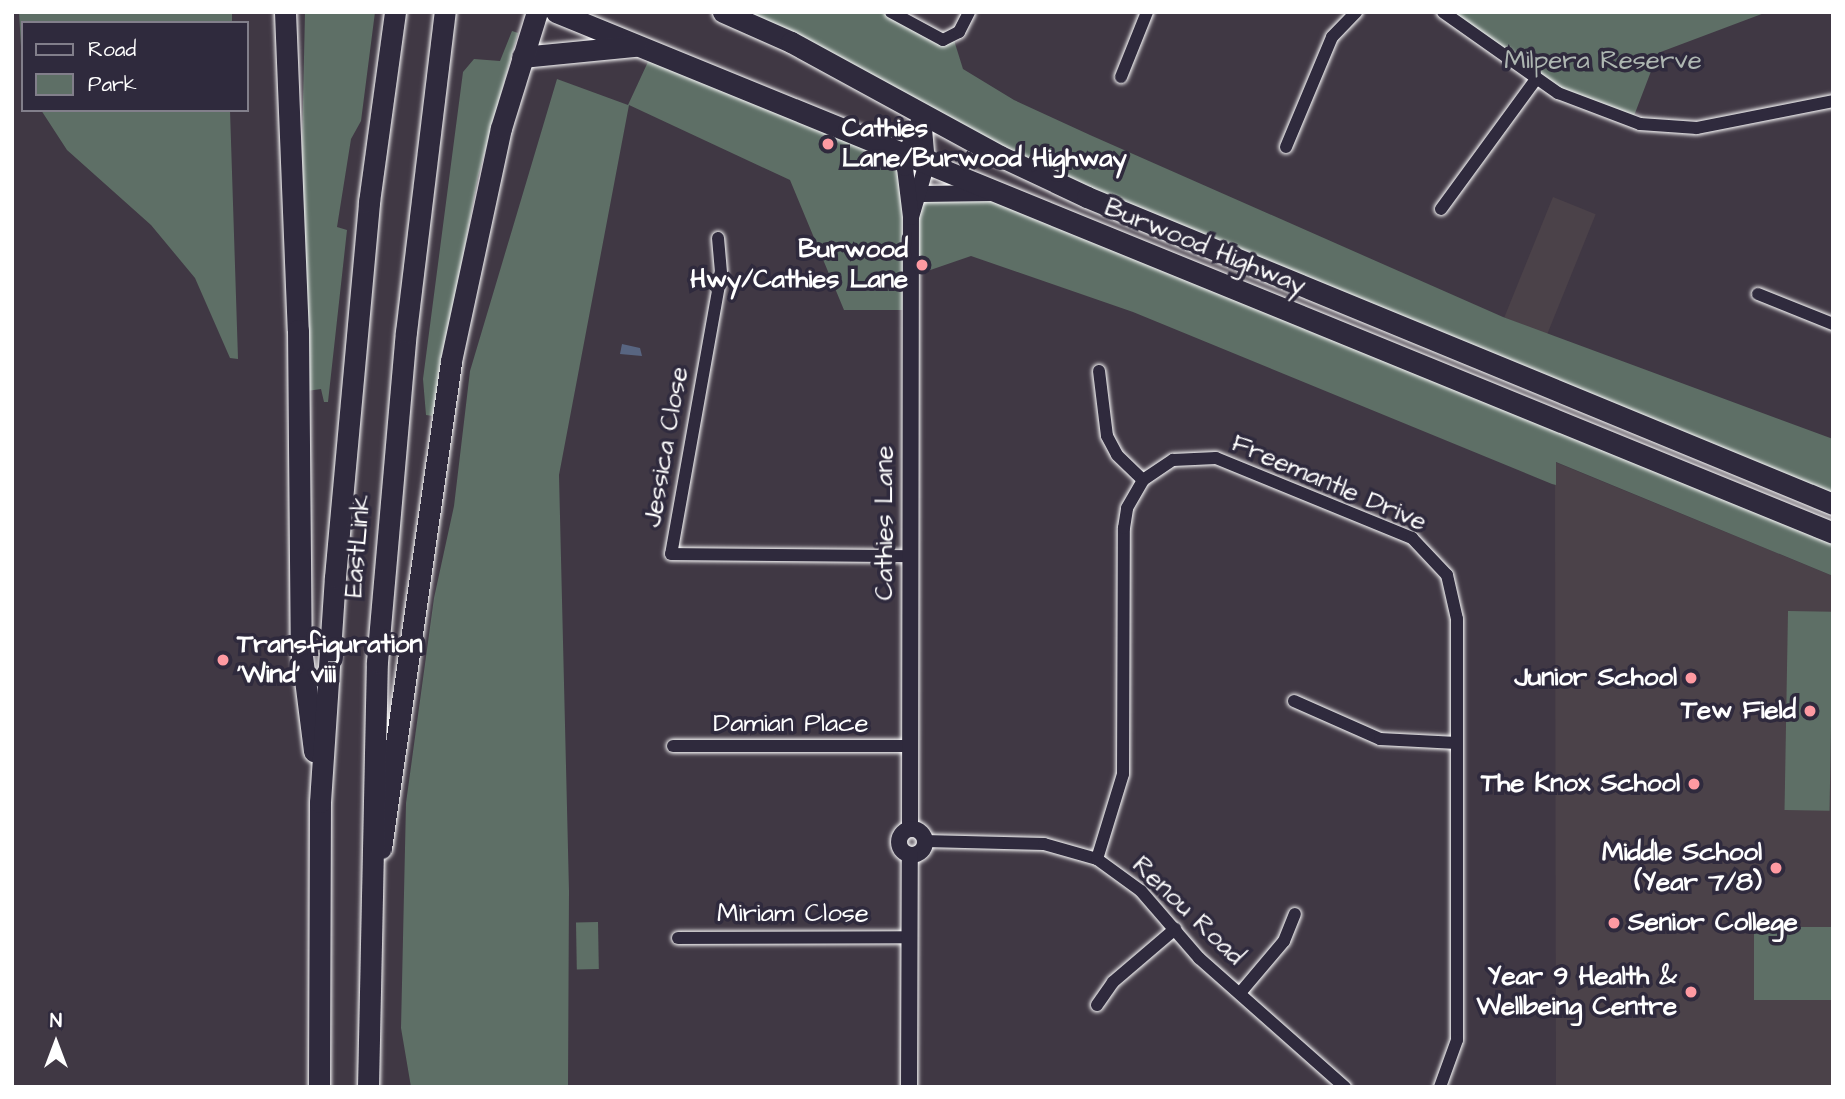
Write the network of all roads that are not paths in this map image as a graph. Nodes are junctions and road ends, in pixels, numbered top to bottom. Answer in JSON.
{"nodes":[{"id":1,"x":395,"y":12,"type":"edge"},
{"id":2,"x":445,"y":12,"type":"edge"},
{"id":3,"x":537,"y":12,"type":"edge"},
{"id":4,"x":556,"y":12,"type":"edge"},
{"id":5,"x":723,"y":12,"type":"edge"},
{"id":6,"x":891,"y":12,"type":"edge"},
{"id":7,"x":969,"y":12,"type":"edge"},
{"id":8,"x":1147,"y":12,"type":"edge"},
{"id":9,"x":1356,"y":12,"type":"edge"},
{"id":10,"x":1443,"y":12,"type":"edge"},
{"id":11,"x":288,"y":17,"type":"edge"},
{"id":12,"x":640,"y":46,"type":"junction"},
{"id":13,"x":522,"y":57,"type":"junction"},
{"id":14,"x":1121,"y":77,"type":"dead end"},
{"id":15,"x":1536,"y":79,"type":"junction"},
{"id":16,"x":1833,"y":101,"type":"edge"},
{"id":17,"x":922,"y":114,"type":"junction"},
{"id":18,"x":1286,"y":147,"type":"dead end"},
{"id":19,"x":906,"y":154,"type":"junction"},
{"id":20,"x":927,"y":163,"type":"junction"},
{"id":21,"x":1000,"y":193,"type":"junction"},
{"id":22,"x":922,"y":194,"type":"junction"},
{"id":23,"x":1087,"y":197,"type":"junction"},
{"id":24,"x":1441,"y":209,"type":"dead end"},
{"id":25,"x":911,"y":218,"type":"junction"},
{"id":26,"x":1079,"y":226,"type":"junction"},
{"id":27,"x":718,"y":238,"type":"dead end"},
{"id":28,"x":1758,"y":294,"type":"dead end"},
{"id":29,"x":1833,"y":324,"type":"edge"},
{"id":30,"x":1099,"y":371,"type":"dead end"},
{"id":31,"x":1143,"y":480,"type":"junction"},
{"id":32,"x":1833,"y":504,"type":"edge"},
{"id":33,"x":1833,"y":534,"type":"edge"},
{"id":34,"x":909,"y":556,"type":"junction"},
{"id":35,"x":1294,"y":701,"type":"dead end"},
{"id":36,"x":1457,"y":743,"type":"junction"},
{"id":37,"x":673,"y":746,"type":"dead end"},
{"id":38,"x":909,"y":746,"type":"junction"},
{"id":39,"x":320,"y":802,"type":"junction"},
{"id":40,"x":910,"y":829,"type":"junction"},
{"id":41,"x":925,"y":842,"type":"junction"},
{"id":42,"x":910,"y":855,"type":"junction"},
{"id":43,"x":1097,"y":859,"type":"junction"},
{"id":44,"x":371,"y":902,"type":"junction"},
{"id":45,"x":1295,"y":914,"type":"dead end"},
{"id":46,"x":1175,"y":929,"type":"junction"},
{"id":47,"x":908,"y":937,"type":"junction"},
{"id":48,"x":678,"y":938,"type":"dead end"},
{"id":49,"x":1240,"y":993,"type":"junction"},
{"id":50,"x":1097,"y":1005,"type":"dead end"},
{"id":51,"x":319,"y":1087,"type":"edge"},
{"id":52,"x":368,"y":1087,"type":"edge"},
{"id":53,"x":909,"y":1087,"type":"edge"},
{"id":54,"x":1345,"y":1087,"type":"edge"},
{"id":55,"x":1440,"y":1087,"type":"edge"}],
"edges":[{"from":1,"to":39,"type":"highway","name":"EastLink"},
{"from":2,"to":44,"type":"highway","name":"EastLink"},
{"from":3,"to":13,"type":"highway"},
{"from":4,"to":12,"type":"highway","name":"Burwood Highway"},
{"from":5,"to":17,"type":"highway","name":"Burwood Highway"},
{"from":6,"to":7,"type":"street"},
{"from":8,"to":14,"type":"street"},
{"from":9,"to":18,"type":"street"},
{"from":10,"to":15,"type":"street"},
{"from":11,"to":39,"type":"highway"},
{"from":12,"to":13,"type":"highway"},
{"from":12,"to":19,"type":"highway","name":"Burwood Highway"},
{"from":13,"to":44,"type":"highway"},
{"from":15,"to":16,"type":"street"},
{"from":15,"to":24,"type":"street"},
{"from":17,"to":19,"type":"street","name":"Cathies Lane"},
{"from":17,"to":20,"type":"street","name":"Cathies Lane"},
{"from":17,"to":23,"type":"highway","name":"Burwood Highway"},
{"from":19,"to":20,"type":"highway","name":"Burwood Highway"},
{"from":19,"to":25,"type":"street","name":"Cathies Lane"},
{"from":20,"to":21,"type":"highway","name":"Burwood Highway"},
{"from":20,"to":22,"type":"street","name":"Cathies Lane"},
{"from":21,"to":22,"type":"street"},
{"from":21,"to":26,"type":"highway","name":"Burwood Highway"},
{"from":22,"to":25,"type":"street","name":"Cathies Lane"},
{"from":23,"to":26,"type":"highway"},
{"from":23,"to":32,"type":"highway","name":"Burwood Highway"},
{"from":25,"to":34,"type":"street","name":"Cathies Lane"},
{"from":26,"to":33,"type":"highway","name":"Burwood Highway"},
{"from":27,"to":34,"type":"street","name":"Jessica Close"},
{"from":28,"to":29,"type":"street"},
{"from":30,"to":31,"type":"street"},
{"from":31,"to":36,"type":"street","name":"Freemantle Drive"},
{"from":31,"to":43,"type":"street","name":"Freemantle Drive"},
{"from":34,"to":38,"type":"street","name":"Cathies Lane"},
{"from":35,"to":36,"type":"street"},
{"from":36,"to":55,"type":"street","name":"Freemantle Drive"},
{"from":37,"to":38,"type":"street","name":"Damian Place"},
{"from":38,"to":40,"type":"street","name":"Cathies Lane"},
{"from":39,"to":51,"type":"highway","name":"EastLink"},
{"from":40,"to":41,"type":"street"},
{"from":40,"to":42,"type":"street"},
{"from":41,"to":42,"type":"street"},
{"from":41,"to":43,"type":"street","name":"Renou Road"},
{"from":42,"to":47,"type":"street"},
{"from":43,"to":46,"type":"street","name":"Renou Road"},
{"from":44,"to":52,"type":"highway","name":"EastLink"},
{"from":45,"to":49,"type":"street"},
{"from":46,"to":49,"type":"street","name":"Renou Road"},
{"from":46,"to":50,"type":"street"},
{"from":47,"to":48,"type":"street","name":"Miriam Close"},
{"from":47,"to":53,"type":"street"},
{"from":49,"to":54,"type":"street","name":"Renou Road"}]}
